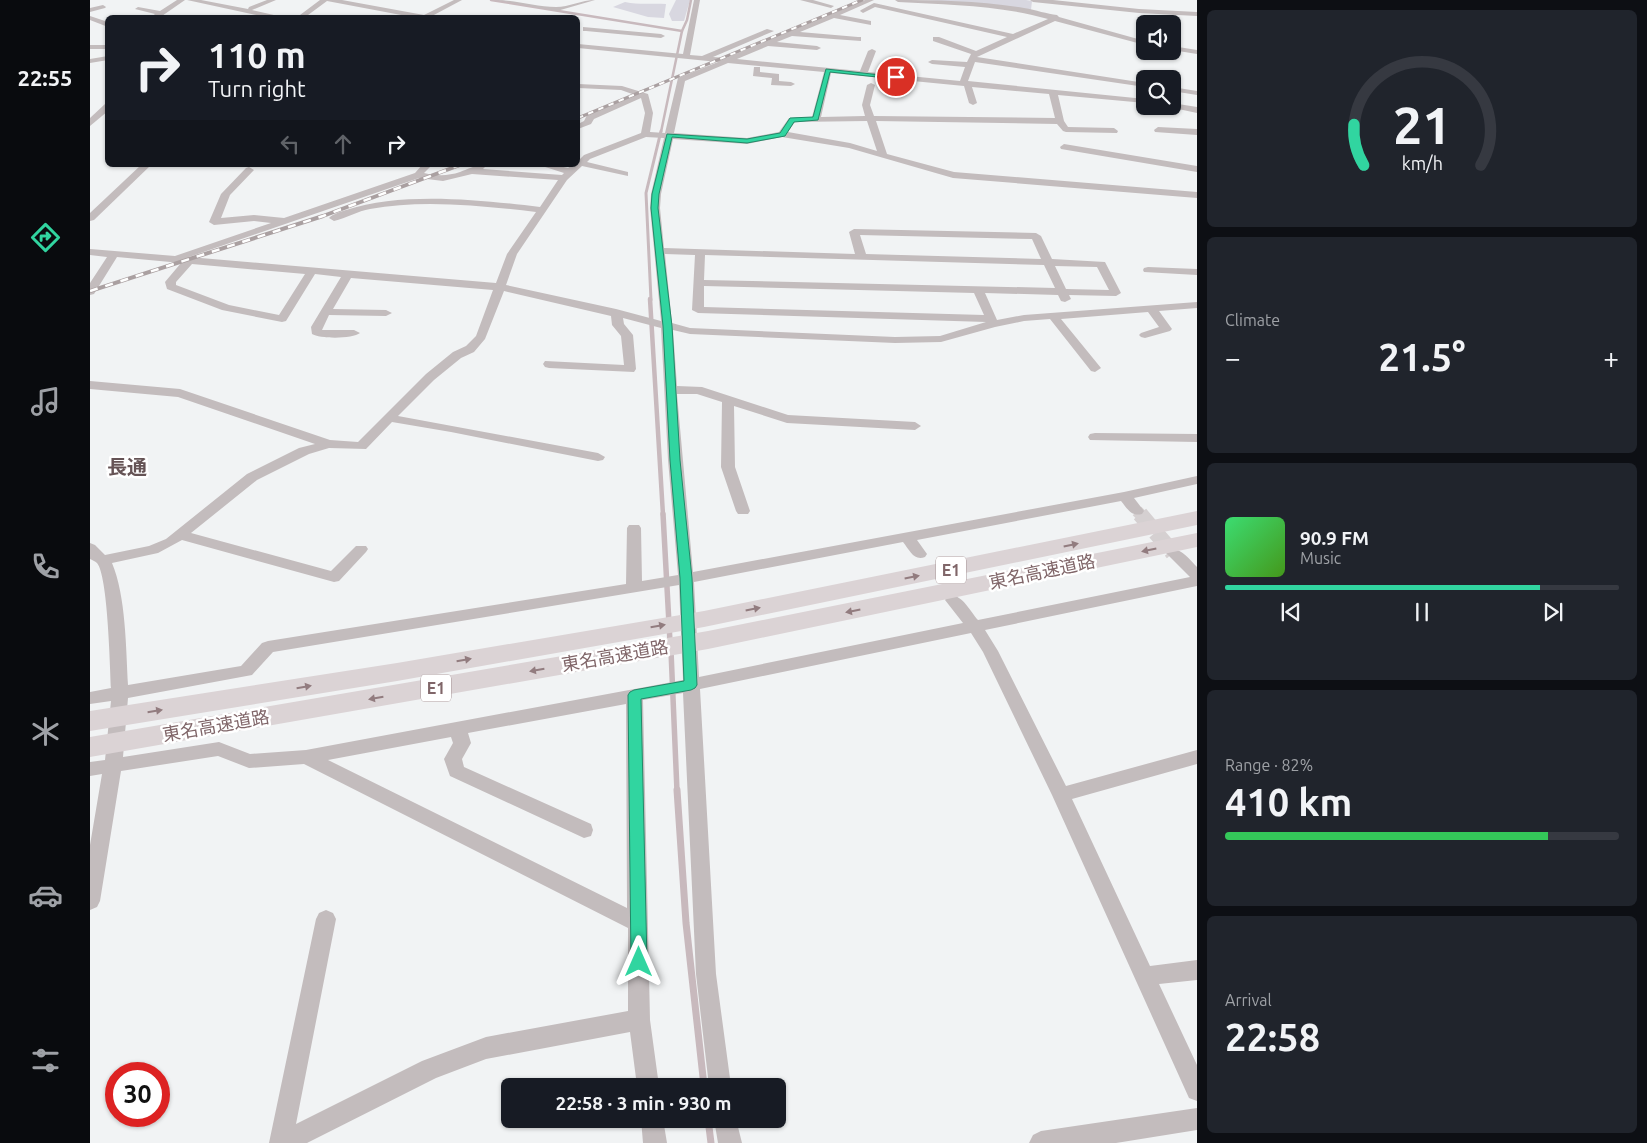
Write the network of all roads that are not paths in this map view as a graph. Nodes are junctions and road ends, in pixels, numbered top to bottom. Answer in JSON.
{"nodes":[{"id":1,"x":182,"y":0,"type":"edge"},
{"id":2,"x":190,"y":0,"type":"edge"},
{"id":3,"x":273,"y":0,"type":"edge"},
{"id":4,"x":324,"y":0,"type":"edge"},
{"id":5,"x":330,"y":0,"type":"edge"},
{"id":6,"x":459,"y":0,"type":"edge"},
{"id":7,"x":499,"y":0,"type":"edge"},
{"id":8,"x":521,"y":0,"type":"edge"},
{"id":9,"x":591,"y":0,"type":"edge"},
{"id":10,"x":697,"y":0,"type":"edge"},
{"id":11,"x":803,"y":0,"type":"edge"},
{"id":12,"x":871,"y":0,"type":"edge"},
{"id":13,"x":898,"y":0,"type":"edge"},
{"id":14,"x":1033,"y":0,"type":"edge"},
{"id":15,"x":380,"y":1,"type":"edge"},
{"id":16,"x":514,"y":2,"type":"junction"},
{"id":17,"x":1058,"y":3,"type":"junction"},
{"id":18,"x":102,"y":6,"type":"dead end"},
{"id":19,"x":366,"y":6,"type":"junction"},
{"id":20,"x":409,"y":7,"type":"dead end"},
{"id":21,"x":991,"y":7,"type":"junction"},
{"id":22,"x":549,"y":8,"type":"junction"},
{"id":23,"x":852,"y":8,"type":"junction"},
{"id":24,"x":138,"y":9,"type":"dead end"},
{"id":25,"x":249,"y":9,"type":"junction"},
{"id":26,"x":90,"y":10,"type":"edge"},
{"id":27,"x":863,"y":11,"type":"junction"},
{"id":28,"x":983,"y":11,"type":"dead end"},
{"id":29,"x":161,"y":13,"type":"junction"},
{"id":30,"x":814,"y":13,"type":"dead end"},
{"id":31,"x":872,"y":13,"type":"dead end"},
{"id":32,"x":1197,"y":14,"type":"edge"},
{"id":33,"x":158,"y":15,"type":"edge"},
{"id":34,"x":239,"y":15,"type":"edge"},
{"id":35,"x":272,"y":15,"type":"edge"},
{"id":36,"x":303,"y":15,"type":"edge"},
{"id":37,"x":415,"y":15,"type":"edge"},
{"id":38,"x":430,"y":15,"type":"edge"},
{"id":39,"x":546,"y":15,"type":"edge"},
{"id":40,"x":832,"y":16,"type":"junction"},
{"id":41,"x":975,"y":16,"type":"dead end"},
{"id":42,"x":90,"y":18,"type":"edge"},
{"id":43,"x":1055,"y":18,"type":"junction"},
{"id":44,"x":967,"y":21,"type":"dead end"},
{"id":45,"x":868,"y":22,"type":"dead end"},
{"id":46,"x":105,"y":24,"type":"edge"},
{"id":47,"x":781,"y":26,"type":"dead end"},
{"id":48,"x":664,"y":27,"type":"dead end"},
{"id":49,"x":586,"y":29,"type":"dead end"},
{"id":50,"x":790,"y":33,"type":"junction"},
{"id":51,"x":1015,"y":37,"type":"junction"},
{"id":52,"x":858,"y":39,"type":"dead end"},
{"id":53,"x":936,"y":39,"type":"dead end"},
{"id":54,"x":1136,"y":40,"type":"edge"},
{"id":55,"x":766,"y":44,"type":"junction"},
{"id":56,"x":580,"y":46,"type":"edge"},
{"id":57,"x":660,"y":46,"type":"junction"},
{"id":58,"x":90,"y":47,"type":"edge"},
{"id":59,"x":105,"y":47,"type":"edge"},
{"id":60,"x":817,"y":48,"type":"dead end"},
{"id":61,"x":1181,"y":49,"type":"edge"},
{"id":62,"x":872,"y":51,"type":"dead end"},
{"id":63,"x":1197,"y":52,"type":"edge"},
{"id":64,"x":686,"y":56,"type":"junction"},
{"id":65,"x":105,"y":58,"type":"edge"},
{"id":66,"x":702,"y":58,"type":"junction"},
{"id":67,"x":973,"y":59,"type":"junction"},
{"id":68,"x":90,"y":61,"type":"edge"},
{"id":69,"x":725,"y":61,"type":"junction"},
{"id":70,"x":932,"y":62,"type":"dead end"},
{"id":71,"x":758,"y":64,"type":"junction"},
{"id":72,"x":828,"y":70,"type":"junction"},
{"id":73,"x":863,"y":74,"type":"junction"},
{"id":74,"x":965,"y":83,"type":"junction"},
{"id":75,"x":791,"y":84,"type":"dead end"},
{"id":76,"x":1136,"y":84,"type":"edge"},
{"id":77,"x":871,"y":85,"type":"dead end"},
{"id":78,"x":580,"y":86,"type":"edge"},
{"id":79,"x":593,"y":87,"type":"junction"},
{"id":80,"x":1181,"y":90,"type":"edge"},
{"id":81,"x":580,"y":92,"type":"edge"},
{"id":82,"x":1054,"y":92,"type":"junction"},
{"id":83,"x":1197,"y":93,"type":"edge"},
{"id":84,"x":642,"y":96,"type":"junction"},
{"id":85,"x":1136,"y":100,"type":"edge"},
{"id":86,"x":1181,"y":107,"type":"edge"},
{"id":87,"x":105,"y":109,"type":"edge"},
{"id":88,"x":1197,"y":110,"type":"edge"},
{"id":89,"x":973,"y":111,"type":"junction"},
{"id":90,"x":870,"y":118,"type":"junction"},
{"id":91,"x":816,"y":119,"type":"junction"},
{"id":92,"x":1060,"y":121,"type":"junction"},
{"id":93,"x":90,"y":123,"type":"edge"},
{"id":94,"x":105,"y":124,"type":"edge"},
{"id":95,"x":580,"y":126,"type":"edge"},
{"id":96,"x":1158,"y":130,"type":"dead end"},
{"id":97,"x":1114,"y":131,"type":"dead end"},
{"id":98,"x":1197,"y":132,"type":"edge"},
{"id":99,"x":645,"y":134,"type":"junction"},
{"id":100,"x":782,"y":134,"type":"junction"},
{"id":101,"x":669,"y":135,"type":"junction"},
{"id":102,"x":1064,"y":147,"type":"dead end"},
{"id":103,"x":883,"y":154,"type":"junction"},
{"id":104,"x":580,"y":163,"type":"edge"},
{"id":105,"x":580,"y":166,"type":"edge"},
{"id":106,"x":144,"y":167,"type":"edge"},
{"id":107,"x":480,"y":167,"type":"edge"},
{"id":108,"x":541,"y":167,"type":"edge"},
{"id":109,"x":575,"y":167,"type":"edge"},
{"id":110,"x":423,"y":168,"type":"edge"},
{"id":111,"x":248,"y":170,"type":"dead end"},
{"id":112,"x":1197,"y":170,"type":"edge"},
{"id":113,"x":472,"y":171,"type":"junction"},
{"id":114,"x":624,"y":174,"type":"dead end"},
{"id":115,"x":1197,"y":196,"type":"edge"},
{"id":116,"x":543,"y":210,"type":"junction"},
{"id":117,"x":90,"y":218,"type":"edge"},
{"id":118,"x":334,"y":218,"type":"dead end"},
{"id":119,"x":287,"y":222,"type":"junction"},
{"id":120,"x":659,"y":251,"type":"junction"},
{"id":121,"x":90,"y":252,"type":"edge"},
{"id":122,"x":700,"y":252,"type":"junction"},
{"id":123,"x":114,"y":254,"type":"junction"},
{"id":124,"x":862,"y":258,"type":"junction"},
{"id":125,"x":174,"y":259,"type":"junction"},
{"id":126,"x":189,"y":261,"type":"junction"},
{"id":127,"x":1048,"y":263,"type":"junction"},
{"id":128,"x":1148,"y":270,"type":"dead end"},
{"id":129,"x":312,"y":271,"type":"junction"},
{"id":130,"x":1197,"y":272,"type":"edge"},
{"id":131,"x":348,"y":274,"type":"junction"},
{"id":132,"x":698,"y":283,"type":"junction"},
{"id":133,"x":499,"y":287,"type":"junction"},
{"id":134,"x":979,"y":291,"type":"junction"},
{"id":135,"x":90,"y":292,"type":"edge"},
{"id":136,"x":1063,"y":292,"type":"junction"},
{"id":137,"x":1197,"y":305,"type":"edge"},
{"id":138,"x":1152,"y":309,"type":"junction"},
{"id":139,"x":326,"y":312,"type":"junction"},
{"id":140,"x":616,"y":312,"type":"junction"},
{"id":141,"x":386,"y":313,"type":"dead end"},
{"id":142,"x":1071,"y":314,"type":"junction"},
{"id":143,"x":1053,"y":316,"type":"junction"},
{"id":144,"x":992,"y":322,"type":"junction"},
{"id":145,"x":667,"y":326,"type":"junction"},
{"id":146,"x":354,"y":333,"type":"dead end"},
{"id":147,"x":1145,"y":335,"type":"dead end"},
{"id":148,"x":549,"y":364,"type":"dead end"},
{"id":149,"x":1095,"y":368,"type":"dead end"},
{"id":150,"x":90,"y":385,"type":"edge"},
{"id":151,"x":671,"y":390,"type":"junction"},
{"id":152,"x":728,"y":400,"type":"junction"},
{"id":153,"x":388,"y":418,"type":"junction"},
{"id":154,"x":915,"y":426,"type":"dead end"},
{"id":155,"x":1095,"y":436,"type":"dead end"},
{"id":156,"x":1197,"y":438,"type":"edge"},
{"id":157,"x":328,"y":444,"type":"junction"},
{"id":158,"x":598,"y":457,"type":"dead end"},
{"id":159,"x":1197,"y":480,"type":"edge"},
{"id":160,"x":1124,"y":496,"type":"junction"},
{"id":161,"x":742,"y":511,"type":"dead end"},
{"id":162,"x":1136,"y":511,"type":"tunnel mouth"},
{"id":163,"x":1197,"y":518,"type":"edge"},
{"id":164,"x":634,"y":528,"type":"dead end"},
{"id":165,"x":180,"y":535,"type":"junction"},
{"id":166,"x":907,"y":537,"type":"junction"},
{"id":167,"x":1197,"y":540,"type":"edge"},
{"id":168,"x":361,"y":549,"type":"dead end"},
{"id":169,"x":1173,"y":553,"type":"tunnel mouth"},
{"id":170,"x":920,"y":554,"type":"dead end"},
{"id":171,"x":95,"y":555,"type":"edge"},
{"id":172,"x":1197,"y":575,"type":"edge"},
{"id":173,"x":686,"y":578,"type":"junction"},
{"id":174,"x":1197,"y":582,"type":"edge"},
{"id":175,"x":634,"y":588,"type":"junction"},
{"id":176,"x":953,"y":600,"type":"dead end"},
{"id":177,"x":976,"y":628,"type":"junction"},
{"id":178,"x":706,"y":629,"type":"junction"},
{"id":179,"x":691,"y":685,"type":"junction"},
{"id":180,"x":120,"y":694,"type":"junction"},
{"id":181,"x":634,"y":695,"type":"junction"},
{"id":182,"x":90,"y":698,"type":"edge"},
{"id":183,"x":254,"y":708,"type":"junction"},
{"id":184,"x":90,"y":721,"type":"edge"},
{"id":185,"x":458,"y":729,"type":"junction"},
{"id":186,"x":90,"y":747,"type":"edge"},
{"id":187,"x":306,"y":757,"type":"junction"},
{"id":188,"x":1197,"y":757,"type":"edge"},
{"id":189,"x":113,"y":765,"type":"junction"},
{"id":190,"x":90,"y":769,"type":"edge"},
{"id":191,"x":1061,"y":795,"type":"junction"},
{"id":192,"x":584,"y":830,"type":"dead end"},
{"id":193,"x":90,"y":901,"type":"edge"},
{"id":194,"x":326,"y":919,"type":"dead end"},
{"id":195,"x":639,"y":924,"type":"junction"},
{"id":196,"x":1197,"y":970,"type":"edge"},
{"id":197,"x":1145,"y":976,"type":"junction"},
{"id":198,"x":640,"y":1020,"type":"junction"},
{"id":199,"x":647,"y":1078,"type":"edge"},
{"id":200,"x":719,"y":1078,"type":"edge"},
{"id":201,"x":1197,"y":1090,"type":"edge"},
{"id":202,"x":1197,"y":1119,"type":"edge"},
{"id":203,"x":653,"y":1128,"type":"edge"},
{"id":204,"x":727,"y":1128,"type":"edge"},
{"id":205,"x":282,"y":1143,"type":"edge"},
{"id":206,"x":655,"y":1143,"type":"edge"},
{"id":207,"x":730,"y":1143,"type":"edge"},
{"id":208,"x":1041,"y":1143,"type":"edge"}],
"edges":[{"from":1,"to":29,"type":"street"},
{"from":2,"to":25,"type":"street"},
{"from":3,"to":25,"type":"street"},
{"from":4,"to":36,"type":"street"},
{"from":5,"to":19,"type":"street"},
{"from":6,"to":38,"type":"street"},
{"from":7,"to":16,"type":"street"},
{"from":8,"to":16,"type":"street"},
{"from":9,"to":22,"type":"street"},
{"from":10,"to":64,"type":"street"},
{"from":11,"to":30,"type":"street"},
{"from":12,"to":23,"type":"street"},
{"from":13,"to":21,"type":"street"},
{"from":14,"to":17,"type":"street"},
{"from":15,"to":19,"type":"street"},
{"from":15,"to":20,"type":"street"},
{"from":16,"to":22,"type":"street"},
{"from":17,"to":32,"type":"street"},
{"from":17,"to":43,"type":"street"},
{"from":18,"to":26,"type":"street"},
{"from":19,"to":37,"type":"street"},
{"from":21,"to":28,"type":"street"},
{"from":21,"to":43,"type":"street"},
{"from":22,"to":39,"type":"street"},
{"from":23,"to":27,"type":"street"},
{"from":23,"to":40,"type":"street"},
{"from":24,"to":29,"type":"street"},
{"from":25,"to":34,"type":"street"},
{"from":25,"to":35,"type":"street"},
{"from":27,"to":31,"type":"street"},
{"from":27,"to":51,"type":"street"},
{"from":29,"to":33,"type":"street"},
{"from":40,"to":45,"type":"street"},
{"from":40,"to":50,"type":"street"},
{"from":41,"to":44,"type":"street"},
{"from":42,"to":46,"type":"street"},
{"from":43,"to":51,"type":"street"},
{"from":43,"to":54,"type":"street"},
{"from":47,"to":66,"type":"street"},
{"from":48,"to":57,"type":"street"},
{"from":49,"to":57,"type":"street"},
{"from":50,"to":52,"type":"street"},
{"from":50,"to":55,"type":"street"},
{"from":51,"to":67,"type":"street"},
{"from":53,"to":67,"type":"street"},
{"from":55,"to":60,"type":"street"},
{"from":55,"to":69,"type":"street"},
{"from":56,"to":57,"type":"street"},
{"from":57,"to":64,"type":"street"},
{"from":58,"to":59,"type":"street"},
{"from":61,"to":63,"type":"street"},
{"from":62,"to":73,"type":"street"},
{"from":64,"to":66,"type":"street"},
{"from":65,"to":68,"type":"street"},
{"from":66,"to":69,"type":"street"},
{"from":67,"to":70,"type":"street"},
{"from":67,"to":74,"type":"street"},
{"from":67,"to":76,"type":"street"},
{"from":69,"to":71,"type":"street"},
{"from":69,"to":101,"type":"street"},
{"from":71,"to":72,"type":"street"},
{"from":71,"to":75,"type":"street"},
{"from":72,"to":73,"type":"street"},
{"from":72,"to":91,"type":"street"},
{"from":73,"to":74,"type":"street"},
{"from":74,"to":82,"type":"street"},
{"from":74,"to":89,"type":"street"},
{"from":77,"to":90,"type":"street"},
{"from":78,"to":79,"type":"street"},
{"from":79,"to":81,"type":"street"},
{"from":79,"to":84,"type":"street"},
{"from":80,"to":83,"type":"street"},
{"from":82,"to":85,"type":"street"},
{"from":82,"to":92,"type":"street"},
{"from":84,"to":95,"type":"street"},
{"from":84,"to":99,"type":"street"},
{"from":86,"to":88,"type":"street"},
{"from":87,"to":93,"type":"street"},
{"from":89,"to":90,"type":"street"},
{"from":89,"to":92,"type":"street"},
{"from":90,"to":91,"type":"street"},
{"from":90,"to":103,"type":"street"},
{"from":91,"to":100,"type":"street"},
{"from":92,"to":97,"type":"street"},
{"from":93,"to":94,"type":"street"},
{"from":96,"to":98,"type":"street"},
{"from":99,"to":101,"type":"street"},
{"from":99,"to":104,"type":"street"},
{"from":100,"to":101,"type":"street"},
{"from":100,"to":103,"type":"street"},
{"from":101,"to":120,"type":"street"},
{"from":102,"to":112,"type":"street"},
{"from":103,"to":115,"type":"street"},
{"from":105,"to":114,"type":"street"},
{"from":106,"to":117,"type":"street"},
{"from":107,"to":113,"type":"street"},
{"from":108,"to":113,"type":"street"},
{"from":109,"to":116,"type":"street"},
{"from":110,"to":113,"type":"street"},
{"from":110,"to":119,"type":"street"},
{"from":111,"to":119,"type":"street"},
{"from":116,"to":118,"type":"street"},
{"from":116,"to":133,"type":"street"},
{"from":119,"to":125,"type":"street"},
{"from":120,"to":122,"type":"street"},
{"from":120,"to":145,"type":"street"},
{"from":121,"to":123,"type":"street"},
{"from":122,"to":124,"type":"street"},
{"from":122,"to":132,"type":"street"},
{"from":123,"to":125,"type":"street"},
{"from":123,"to":135,"type":"street"},
{"from":124,"to":127,"type":"street"},
{"from":124,"to":127,"type":"street"},
{"from":125,"to":126,"type":"street"},
{"from":126,"to":129,"type":"street"},
{"from":126,"to":129,"type":"street"},
{"from":127,"to":136,"type":"street"},
{"from":127,"to":136,"type":"street"},
{"from":128,"to":130,"type":"street"},
{"from":129,"to":131,"type":"street"},
{"from":131,"to":133,"type":"street"},
{"from":131,"to":139,"type":"street"},
{"from":132,"to":134,"type":"street"},
{"from":132,"to":144,"type":"street"},
{"from":133,"to":140,"type":"street"},
{"from":133,"to":153,"type":"street"},
{"from":134,"to":136,"type":"street"},
{"from":134,"to":144,"type":"street"},
{"from":136,"to":142,"type":"street"},
{"from":137,"to":138,"type":"street"},
{"from":138,"to":142,"type":"street"},
{"from":138,"to":147,"type":"street"},
{"from":139,"to":141,"type":"street"},
{"from":139,"to":146,"type":"street"},
{"from":140,"to":145,"type":"street"},
{"from":140,"to":148,"type":"street"},
{"from":142,"to":143,"type":"street"},
{"from":143,"to":144,"type":"street"},
{"from":143,"to":149,"type":"street"},
{"from":144,"to":145,"type":"street"},
{"from":145,"to":151,"type":"street"},
{"from":150,"to":157,"type":"street"},
{"from":151,"to":152,"type":"street"},
{"from":151,"to":173,"type":"street"},
{"from":152,"to":154,"type":"street"},
{"from":152,"to":161,"type":"street"},
{"from":153,"to":157,"type":"street"},
{"from":153,"to":158,"type":"street"},
{"from":155,"to":156,"type":"street"},
{"from":157,"to":165,"type":"street"},
{"from":159,"to":160,"type":"street"},
{"from":160,"to":162,"type":"street"},
{"from":160,"to":166,"type":"street"},
{"from":178,"to":163,"type":"highway","name":"東名高速道路","number":"E1","one_way":true},
{"from":164,"to":175,"type":"street"},
{"from":165,"to":168,"type":"street"},
{"from":165,"to":171,"type":"street"},
{"from":166,"to":170,"type":"street"},
{"from":166,"to":173,"type":"street"},
{"from":167,"to":178,"type":"highway","name":"東名高速道路","number":"E1","one_way":true},
{"from":169,"to":172,"type":"street"},
{"from":171,"to":180,"type":"street"},
{"from":173,"to":175,"type":"street"},
{"from":173,"to":179,"type":"street"},
{"from":174,"to":177,"type":"street"},
{"from":175,"to":180,"type":"street"},
{"from":176,"to":177,"type":"street"},
{"from":177,"to":179,"type":"street"},
{"from":177,"to":191,"type":"street"},
{"from":178,"to":183,"type":"highway","name":"東名高速道路","number":"E1"},
{"from":179,"to":181,"type":"street"},
{"from":179,"to":200,"type":"street"},
{"from":180,"to":182,"type":"street"},
{"from":180,"to":189,"type":"street"},
{"from":181,"to":185,"type":"street"},
{"from":181,"to":195,"type":"street"},
{"from":184,"to":183,"type":"highway","name":"東名高速道路","number":"E1","one_way":true},
{"from":183,"to":186,"type":"highway","name":"東名高速道路","number":"E1"},
{"from":185,"to":187,"type":"street"},
{"from":185,"to":192,"type":"street"},
{"from":187,"to":189,"type":"street"},
{"from":187,"to":195,"type":"street"},
{"from":188,"to":191,"type":"street"},
{"from":189,"to":190,"type":"street"},
{"from":189,"to":193,"type":"street"},
{"from":191,"to":197,"type":"street"},
{"from":194,"to":205,"type":"street"},
{"from":195,"to":198,"type":"street"},
{"from":196,"to":197,"type":"street"},
{"from":197,"to":201,"type":"street"},
{"from":198,"to":199,"type":"street"},
{"from":198,"to":205,"type":"street"},
{"from":202,"to":208,"type":"street"},
{"from":203,"to":206,"type":"street"},
{"from":204,"to":207,"type":"street"}]}
